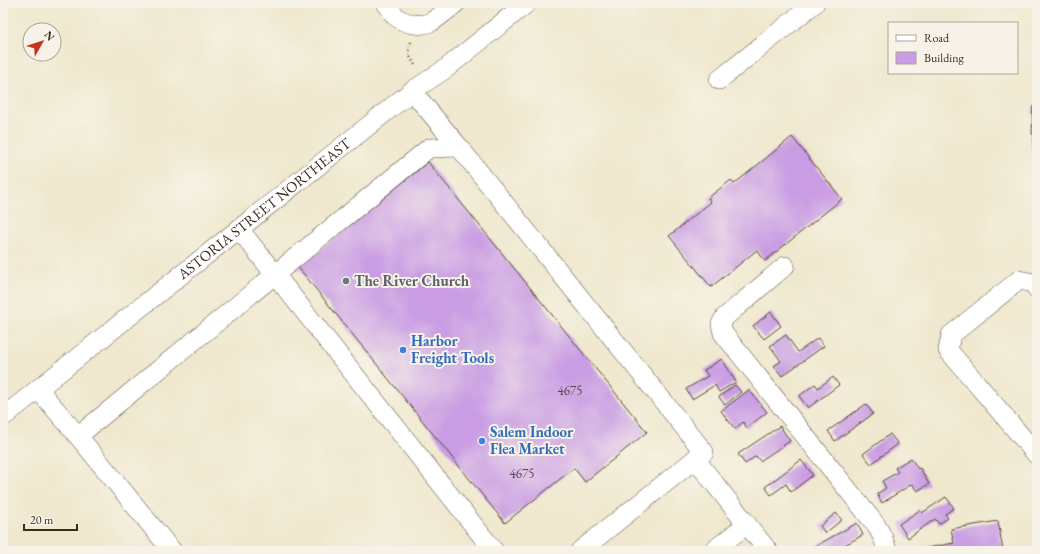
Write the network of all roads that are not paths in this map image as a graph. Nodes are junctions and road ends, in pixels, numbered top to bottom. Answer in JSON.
{"nodes":[{"id":1,"x":386,"y":3,"type":"edge"},
{"id":2,"x":527,"y":3,"type":"edge"},
{"id":3,"x":815,"y":3,"type":"edge"},
{"id":4,"x":452,"y":4,"type":"edge"},
{"id":5,"x":719,"y":80,"type":"dead end"},
{"id":6,"x":419,"y":87,"type":"junction"},
{"id":7,"x":458,"y":147,"type":"junction"},
{"id":8,"x":239,"y":229,"type":"junction"},
{"id":9,"x":785,"y":266,"type":"dead end"},
{"id":10,"x":275,"y":274,"type":"junction"},
{"id":11,"x":1037,"y":289,"type":"edge"},
{"id":12,"x":38,"y":389,"type":"junction"},
{"id":13,"x":3,"y":417,"type":"edge"},
{"id":14,"x":78,"y":436,"type":"junction"},
{"id":15,"x":1037,"y":455,"type":"edge"},
{"id":16,"x":695,"y":459,"type":"junction"},
{"id":17,"x":747,"y":524,"type":"junction"},
{"id":18,"x":172,"y":551,"type":"edge"},
{"id":19,"x":494,"y":551,"type":"edge"},
{"id":20,"x":580,"y":551,"type":"edge"},
{"id":21,"x":713,"y":551,"type":"edge"},
{"id":22,"x":768,"y":551,"type":"edge"},
{"id":23,"x":887,"y":551,"type":"edge"}],
"edges":[{"from":1,"to":4,"type":"street"},
{"from":2,"to":6,"type":"street","name":"ASTORIA STREET NORTHEAST"},
{"from":3,"to":5,"type":"street"},
{"from":6,"to":7,"type":"street"},
{"from":6,"to":8,"type":"street","name":"ASTORIA STREET NORTHEAST"},
{"from":7,"to":10,"type":"street"},
{"from":7,"to":16,"type":"street"},
{"from":8,"to":10,"type":"street"},
{"from":8,"to":12,"type":"street","name":"ASTORIA STREET NORTHEAST"},
{"from":9,"to":23,"type":"street"},
{"from":10,"to":14,"type":"street"},
{"from":10,"to":19,"type":"street"},
{"from":11,"to":15,"type":"street"},
{"from":12,"to":13,"type":"street","name":"ASTORIA STREET NORTHEAST"},
{"from":12,"to":14,"type":"street"},
{"from":14,"to":18,"type":"street"},
{"from":16,"to":17,"type":"street"},
{"from":16,"to":20,"type":"street"},
{"from":17,"to":21,"type":"street"},
{"from":17,"to":22,"type":"street"}]}
